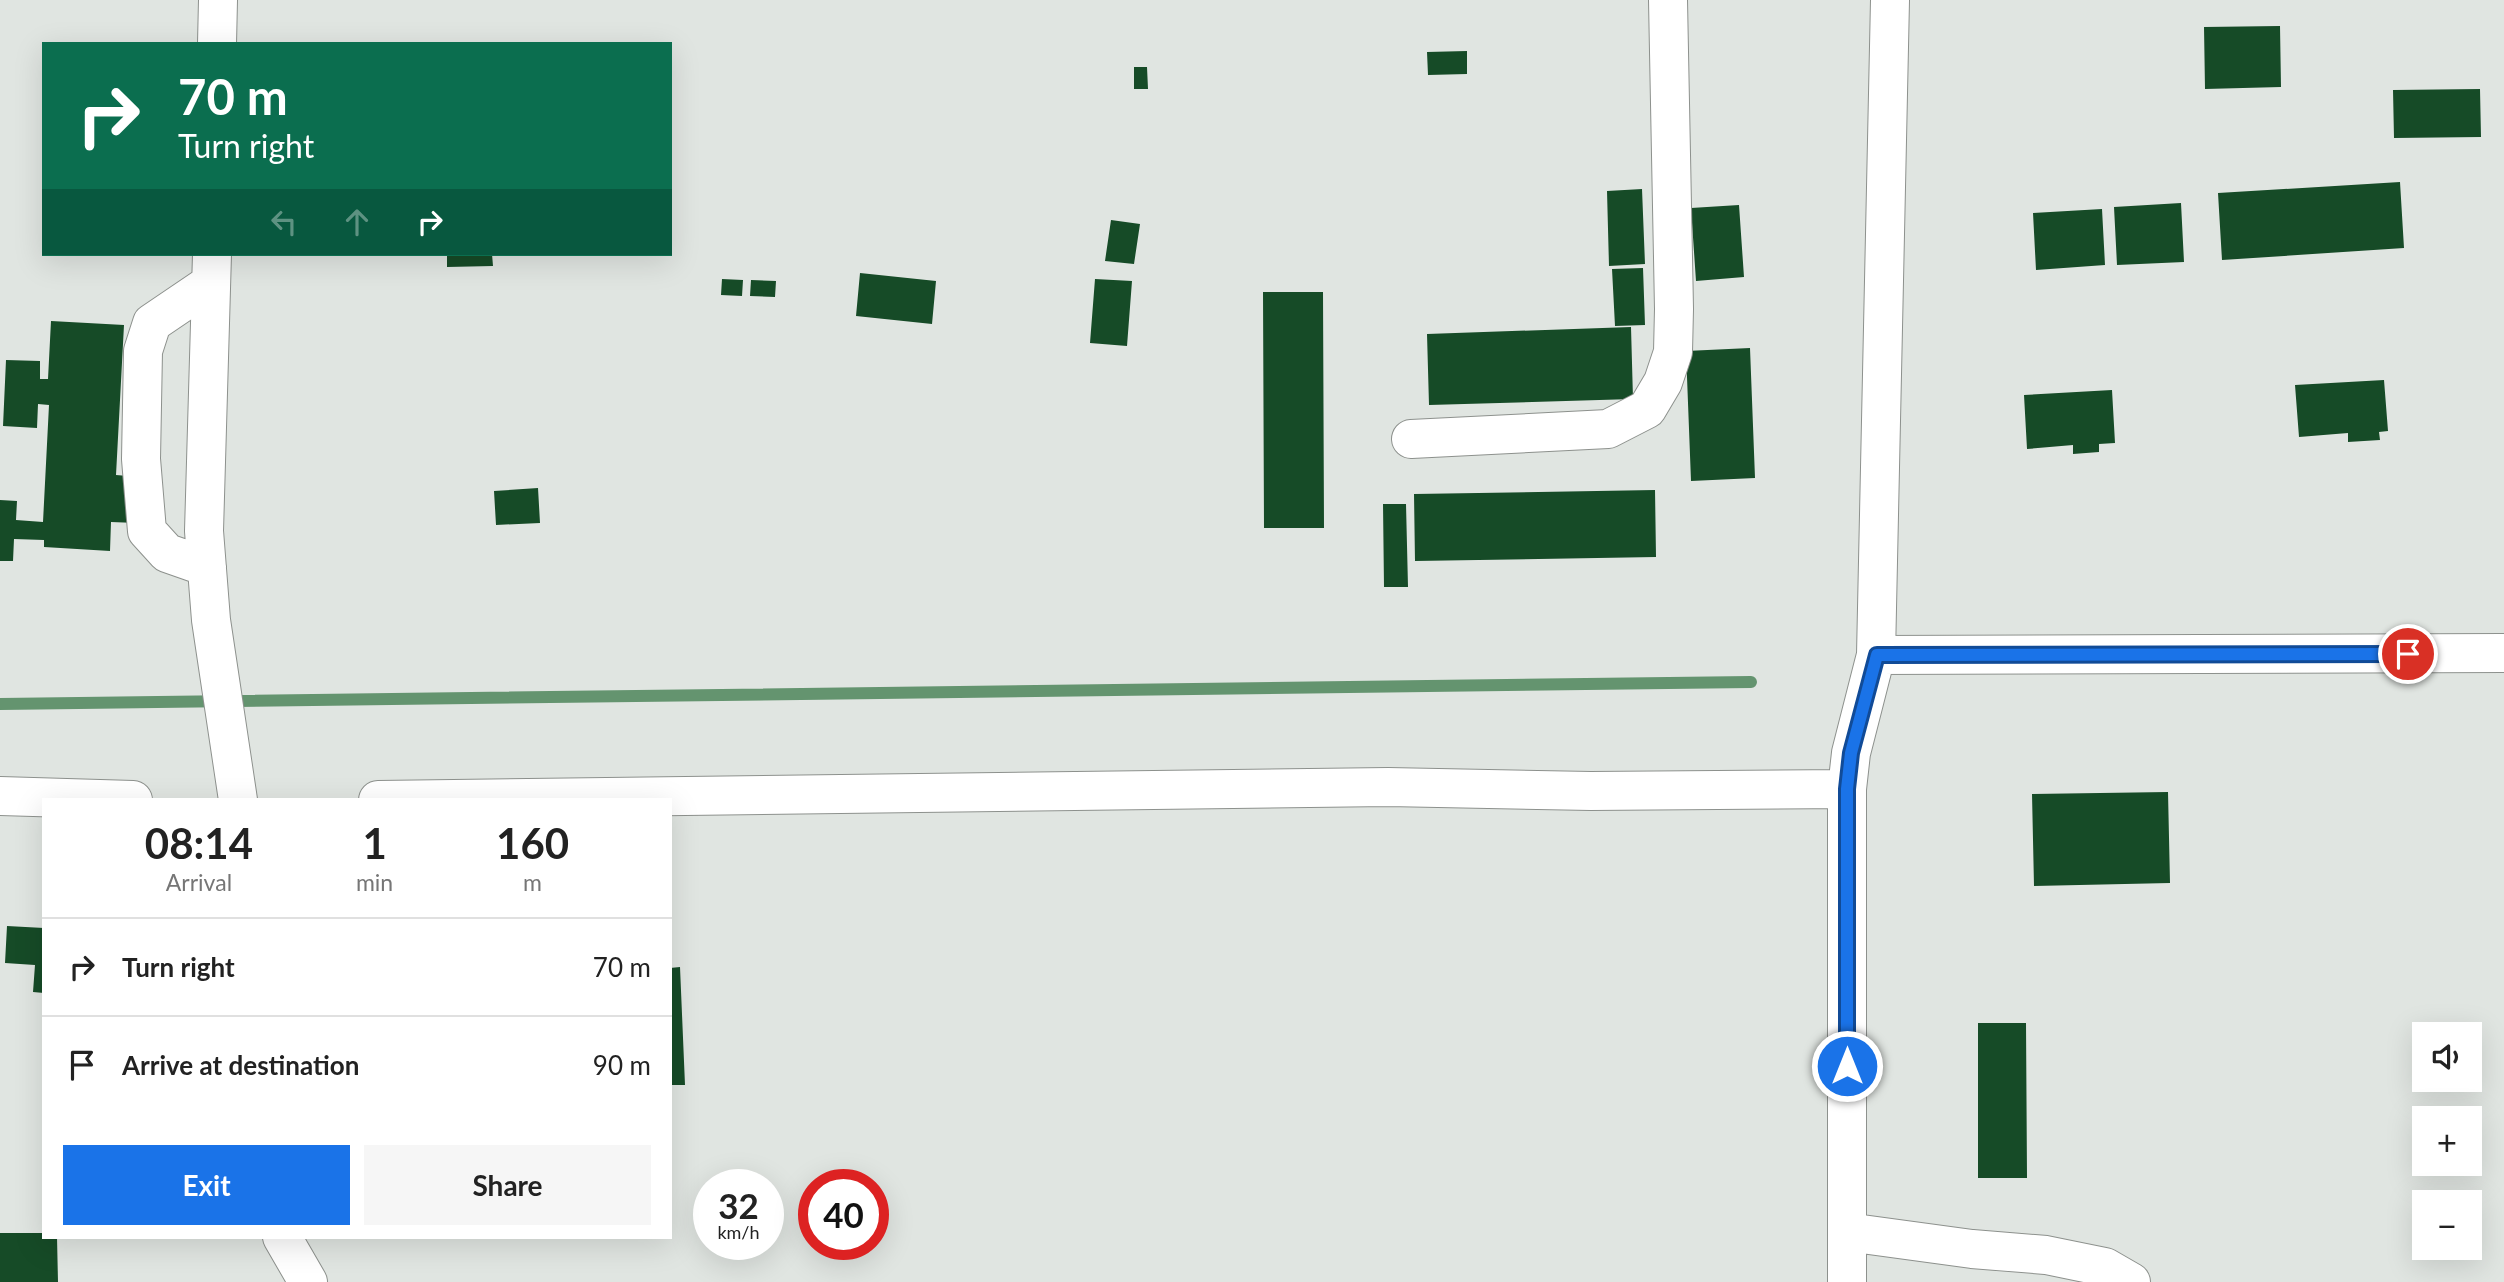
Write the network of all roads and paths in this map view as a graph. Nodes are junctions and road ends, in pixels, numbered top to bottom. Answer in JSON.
{"nodes":[{"id":1,"x":218,"y":0,"type":"edge"},
{"id":2,"x":1668,"y":0,"type":"edge"},
{"id":3,"x":1889,"y":0,"type":"edge"},
{"id":4,"x":217,"y":42,"type":"edge"},
{"id":5,"x":211,"y":268,"type":"edge"},
{"id":6,"x":1411,"y":439,"type":"dead end"},
{"id":7,"x":207,"y":567,"type":"junction"},
{"id":8,"x":2504,"y":653,"type":"edge"},
{"id":9,"x":1877,"y":655,"type":"junction"},
{"id":10,"x":1847,"y":789,"type":"junction"},
{"id":11,"x":0,"y":796,"type":"edge"},
{"id":12,"x":67,"y":798,"type":"edge"},
{"id":13,"x":239,"y":798,"type":"edge"},
{"id":14,"x":531,"y":798,"type":"edge"},
{"id":15,"x":1847,"y":1232,"type":"junction"},
{"id":16,"x":283,"y":1239,"type":"edge"},
{"id":17,"x":308,"y":1282,"type":"edge"},
{"id":18,"x":1847,"y":1282,"type":"edge"},
{"id":19,"x":2131,"y":1282,"type":"edge"}],
"edges":[{"from":1,"to":4,"type":"street"},
{"from":2,"to":6,"type":"street"},
{"from":3,"to":9,"type":"street"},
{"from":5,"to":7,"type":"street"},
{"from":5,"to":7,"type":"street"},
{"from":7,"to":13,"type":"street"},
{"from":8,"to":9,"type":"street"},
{"from":9,"to":10,"type":"street"},
{"from":10,"to":14,"type":"street"},
{"from":10,"to":15,"type":"street"},
{"from":11,"to":12,"type":"street"},
{"from":15,"to":18,"type":"street"},
{"from":15,"to":19,"type":"street"},
{"from":16,"to":17,"type":"street"}]}
